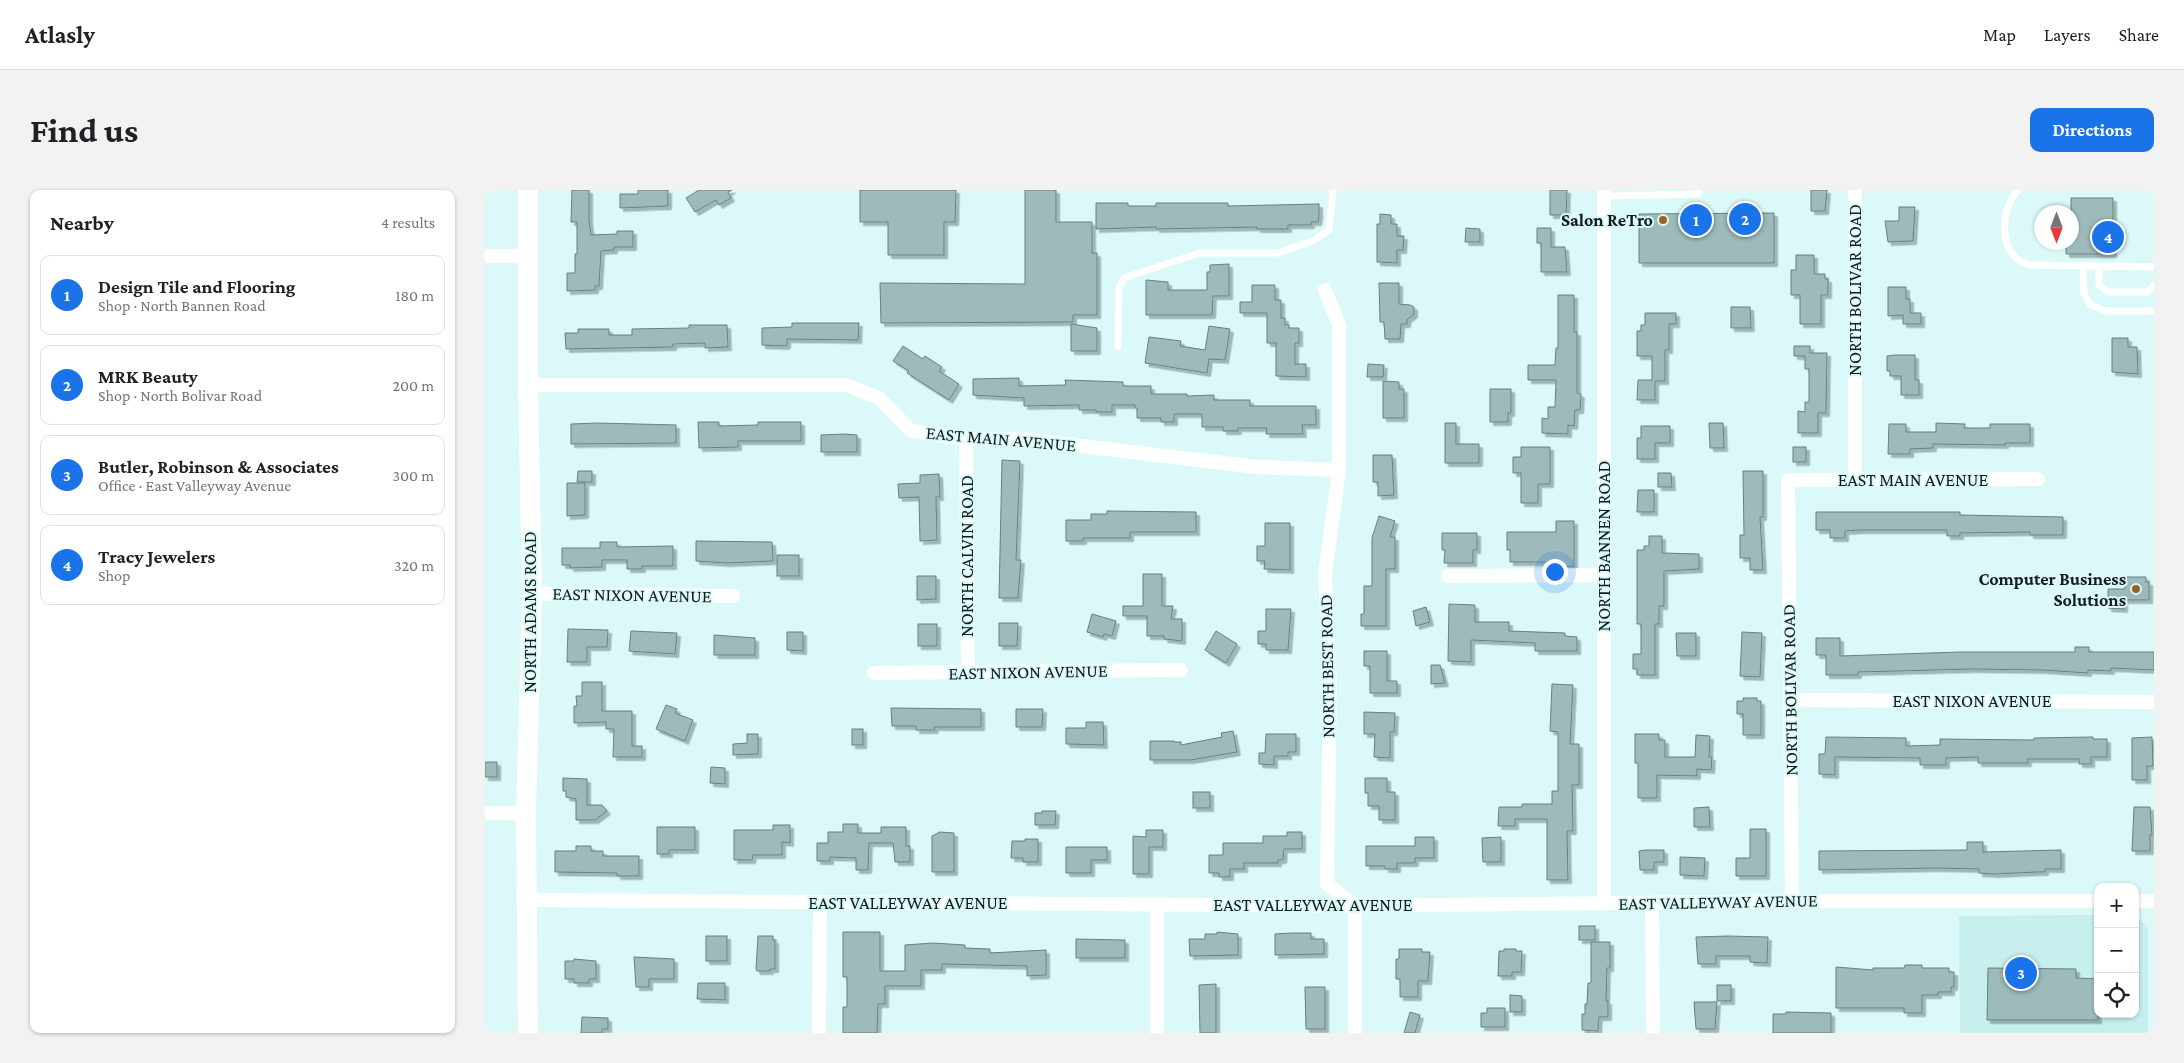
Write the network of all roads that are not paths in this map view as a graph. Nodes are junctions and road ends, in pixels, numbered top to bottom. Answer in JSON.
{"nodes":[{"id":1,"x":528,"y":190,"type":"edge"},
{"id":2,"x":1333,"y":190,"type":"edge"},
{"id":3,"x":1699,"y":190,"type":"edge"},
{"id":4,"x":1855,"y":190,"type":"edge"},
{"id":5,"x":2018,"y":190,"type":"edge"},
{"id":6,"x":1605,"y":193,"type":"edge"},
{"id":7,"x":485,"y":256,"type":"edge"},
{"id":8,"x":527,"y":256,"type":"junction"},
{"id":9,"x":2083,"y":266,"type":"junction"},
{"id":10,"x":2099,"y":266,"type":"junction"},
{"id":11,"x":2154,"y":267,"type":"edge"},
{"id":12,"x":2154,"y":285,"type":"edge"},
{"id":13,"x":1325,"y":290,"type":"dead end"},
{"id":14,"x":2154,"y":311,"type":"edge"},
{"id":15,"x":1118,"y":347,"type":"dead end"},
{"id":16,"x":528,"y":385,"type":"junction"},
{"id":17,"x":966,"y":440,"type":"junction"},
{"id":18,"x":1339,"y":470,"type":"junction"},
{"id":19,"x":2038,"y":479,"type":"dead end"},
{"id":20,"x":1788,"y":480,"type":"joint"},
{"id":21,"x":1855,"y":480,"type":"junction"},
{"id":22,"x":1604,"y":575,"type":"junction"},
{"id":23,"x":1448,"y":576,"type":"dead end"},
{"id":24,"x":532,"y":594,"type":"junction"},
{"id":25,"x":733,"y":596,"type":"dead end"},
{"id":26,"x":1181,"y":670,"type":"dead end"},
{"id":27,"x":874,"y":673,"type":"dead end"},
{"id":28,"x":968,"y":673,"type":"junction"},
{"id":29,"x":1791,"y":700,"type":"junction"},
{"id":30,"x":2154,"y":702,"type":"edge"},
{"id":31,"x":485,"y":813,"type":"edge"},
{"id":32,"x":526,"y":813,"type":"junction"},
{"id":33,"x":527,"y":900,"type":"junction"},
{"id":34,"x":1792,"y":901,"type":"junction"},
{"id":35,"x":2094,"y":901,"type":"edge"},
{"id":36,"x":2139,"y":901,"type":"edge"},
{"id":37,"x":2154,"y":901,"type":"edge"},
{"id":38,"x":820,"y":902,"type":"junction"},
{"id":39,"x":1604,"y":902,"type":"junction"},
{"id":40,"x":1652,"y":903,"type":"junction"},
{"id":41,"x":1157,"y":904,"type":"junction"},
{"id":42,"x":1355,"y":906,"type":"junction"},
{"id":43,"x":528,"y":1033,"type":"edge"},
{"id":44,"x":819,"y":1033,"type":"edge"},
{"id":45,"x":1157,"y":1033,"type":"edge"},
{"id":46,"x":1355,"y":1033,"type":"edge"},
{"id":47,"x":1653,"y":1033,"type":"edge"}],
"edges":[{"from":1,"to":8,"type":"street","name":"NORTH ADAMS ROAD"},
{"from":2,"to":15,"type":"lane"},
{"from":3,"to":6,"type":"lane"},
{"from":4,"to":21,"type":"street","name":"NORTH BOLIVAR ROAD"},
{"from":5,"to":9,"type":"lane"},
{"from":6,"to":22,"type":"street","name":"NORTH BANNEN ROAD"},
{"from":7,"to":8,"type":"street"},
{"from":8,"to":16,"type":"street","name":"NORTH ADAMS ROAD"},
{"from":9,"to":10,"type":"lane"},
{"from":9,"to":14,"type":"lane"},
{"from":10,"to":11,"type":"lane"},
{"from":10,"to":12,"type":"lane"},
{"from":13,"to":18,"type":"street","name":"NORTH BEST ROAD"},
{"from":16,"to":17,"type":"street","name":"EAST MAIN AVENUE"},
{"from":16,"to":24,"type":"street","name":"NORTH ADAMS ROAD"},
{"from":17,"to":18,"type":"street","name":"EAST MAIN AVENUE"},
{"from":17,"to":28,"type":"street","name":"NORTH CALVIN ROAD"},
{"from":18,"to":42,"type":"street","name":"NORTH BEST ROAD"},
{"from":19,"to":21,"type":"street","name":"EAST MAIN AVENUE"},
{"from":20,"to":21,"type":"street","name":"EAST MAIN AVENUE"},
{"from":20,"to":29,"type":"street","name":"NORTH BOLIVAR ROAD"},
{"from":22,"to":23,"type":"street"},
{"from":22,"to":39,"type":"street","name":"NORTH BANNEN ROAD"},
{"from":24,"to":25,"type":"street","name":"EAST NIXON AVENUE"},
{"from":24,"to":32,"type":"street","name":"NORTH ADAMS ROAD"},
{"from":26,"to":28,"type":"street","name":"EAST NIXON AVENUE"},
{"from":27,"to":28,"type":"street","name":"EAST NIXON AVENUE"},
{"from":29,"to":30,"type":"street","name":"EAST NIXON AVENUE"},
{"from":29,"to":34,"type":"street","name":"NORTH BOLIVAR ROAD"},
{"from":31,"to":32,"type":"street"},
{"from":32,"to":33,"type":"street","name":"NORTH ADAMS ROAD"},
{"from":33,"to":38,"type":"street","name":"EAST VALLEYWAY AVENUE"},
{"from":33,"to":43,"type":"street","name":"NORTH ADAMS ROAD"},
{"from":34,"to":35,"type":"street","name":"EAST VALLEYWAY AVENUE"},
{"from":34,"to":40,"type":"street","name":"EAST VALLEYWAY AVENUE"},
{"from":36,"to":37,"type":"street"},
{"from":38,"to":41,"type":"street","name":"EAST VALLEYWAY AVENUE"},
{"from":38,"to":44,"type":"street"},
{"from":39,"to":40,"type":"street","name":"EAST VALLEYWAY AVENUE"},
{"from":39,"to":42,"type":"street","name":"EAST VALLEYWAY AVENUE"},
{"from":40,"to":47,"type":"street"},
{"from":41,"to":42,"type":"street","name":"EAST VALLEYWAY AVENUE"},
{"from":41,"to":45,"type":"street"},
{"from":42,"to":46,"type":"street"}]}
